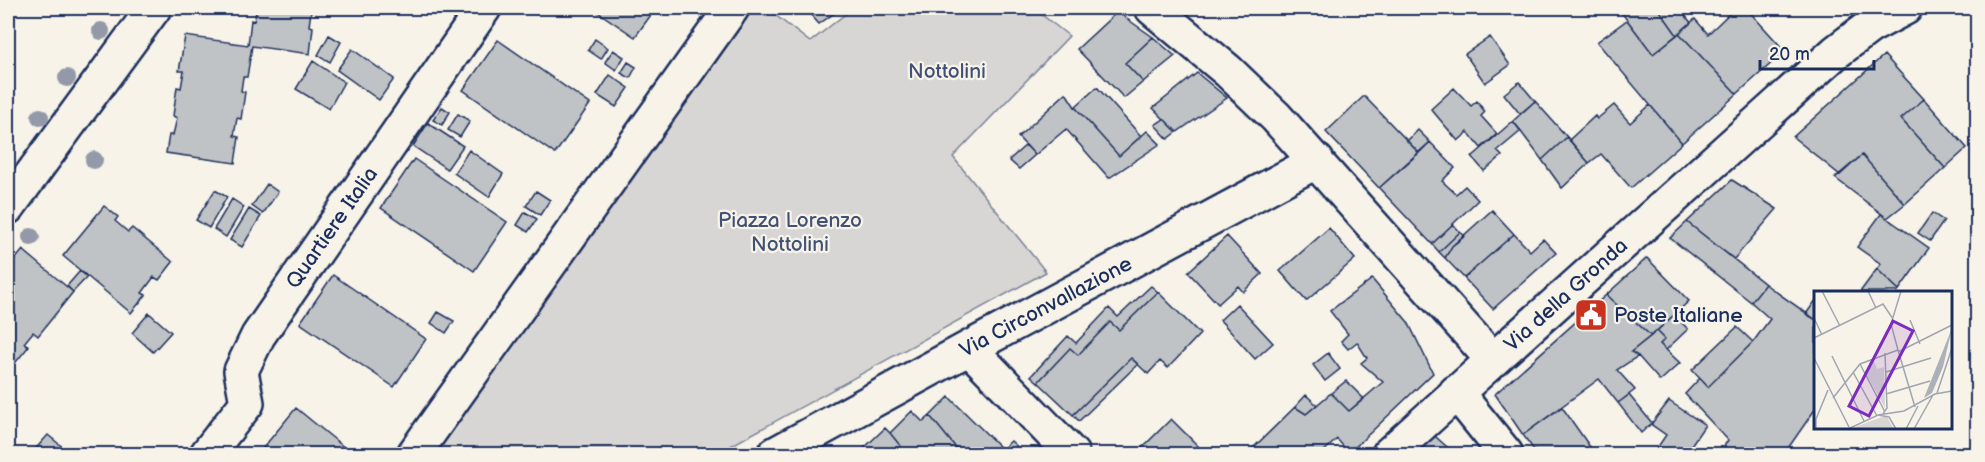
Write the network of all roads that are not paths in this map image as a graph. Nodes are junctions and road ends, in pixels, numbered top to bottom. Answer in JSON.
{"nodes":[{"id":1,"x":154,"y":8,"type":"edge"},
{"id":2,"x":484,"y":8,"type":"edge"},
{"id":3,"x":732,"y":8,"type":"edge"},
{"id":4,"x":1152,"y":8,"type":"edge"},
{"id":5,"x":1905,"y":8,"type":"edge"},
{"id":6,"x":1317,"y":161,"type":"junction"},
{"id":7,"x":8,"y":207,"type":"edge"},
{"id":8,"x":969,"y":348,"type":"junction"},
{"id":9,"x":1494,"y":360,"type":"junction"},
{"id":10,"x":1456,"y":392,"type":"junction"},
{"id":11,"x":207,"y":454,"type":"edge"},
{"id":12,"x":414,"y":454,"type":"edge"},
{"id":13,"x":775,"y":454,"type":"edge"},
{"id":14,"x":1072,"y":454,"type":"edge"},
{"id":15,"x":1389,"y":454,"type":"edge"},
{"id":16,"x":1506,"y":454,"type":"edge"}],
"edges":[{"from":1,"to":7,"type":"street"},
{"from":2,"to":11,"type":"street","name":"Quartiere Italia"},
{"from":3,"to":12,"type":"street"},
{"from":4,"to":6,"type":"street","name":"Via della Gronda"},
{"from":5,"to":9,"type":"street","name":"Via della Gronda"},
{"from":6,"to":8,"type":"street","name":"Via Circonvallazione"},
{"from":6,"to":9,"type":"street","name":"Via della Gronda"},
{"from":8,"to":13,"type":"street","name":"Via Circonvallazione"},
{"from":8,"to":14,"type":"street"},
{"from":9,"to":10,"type":"street"},
{"from":10,"to":15,"type":"street"},
{"from":10,"to":16,"type":"street"}]}
